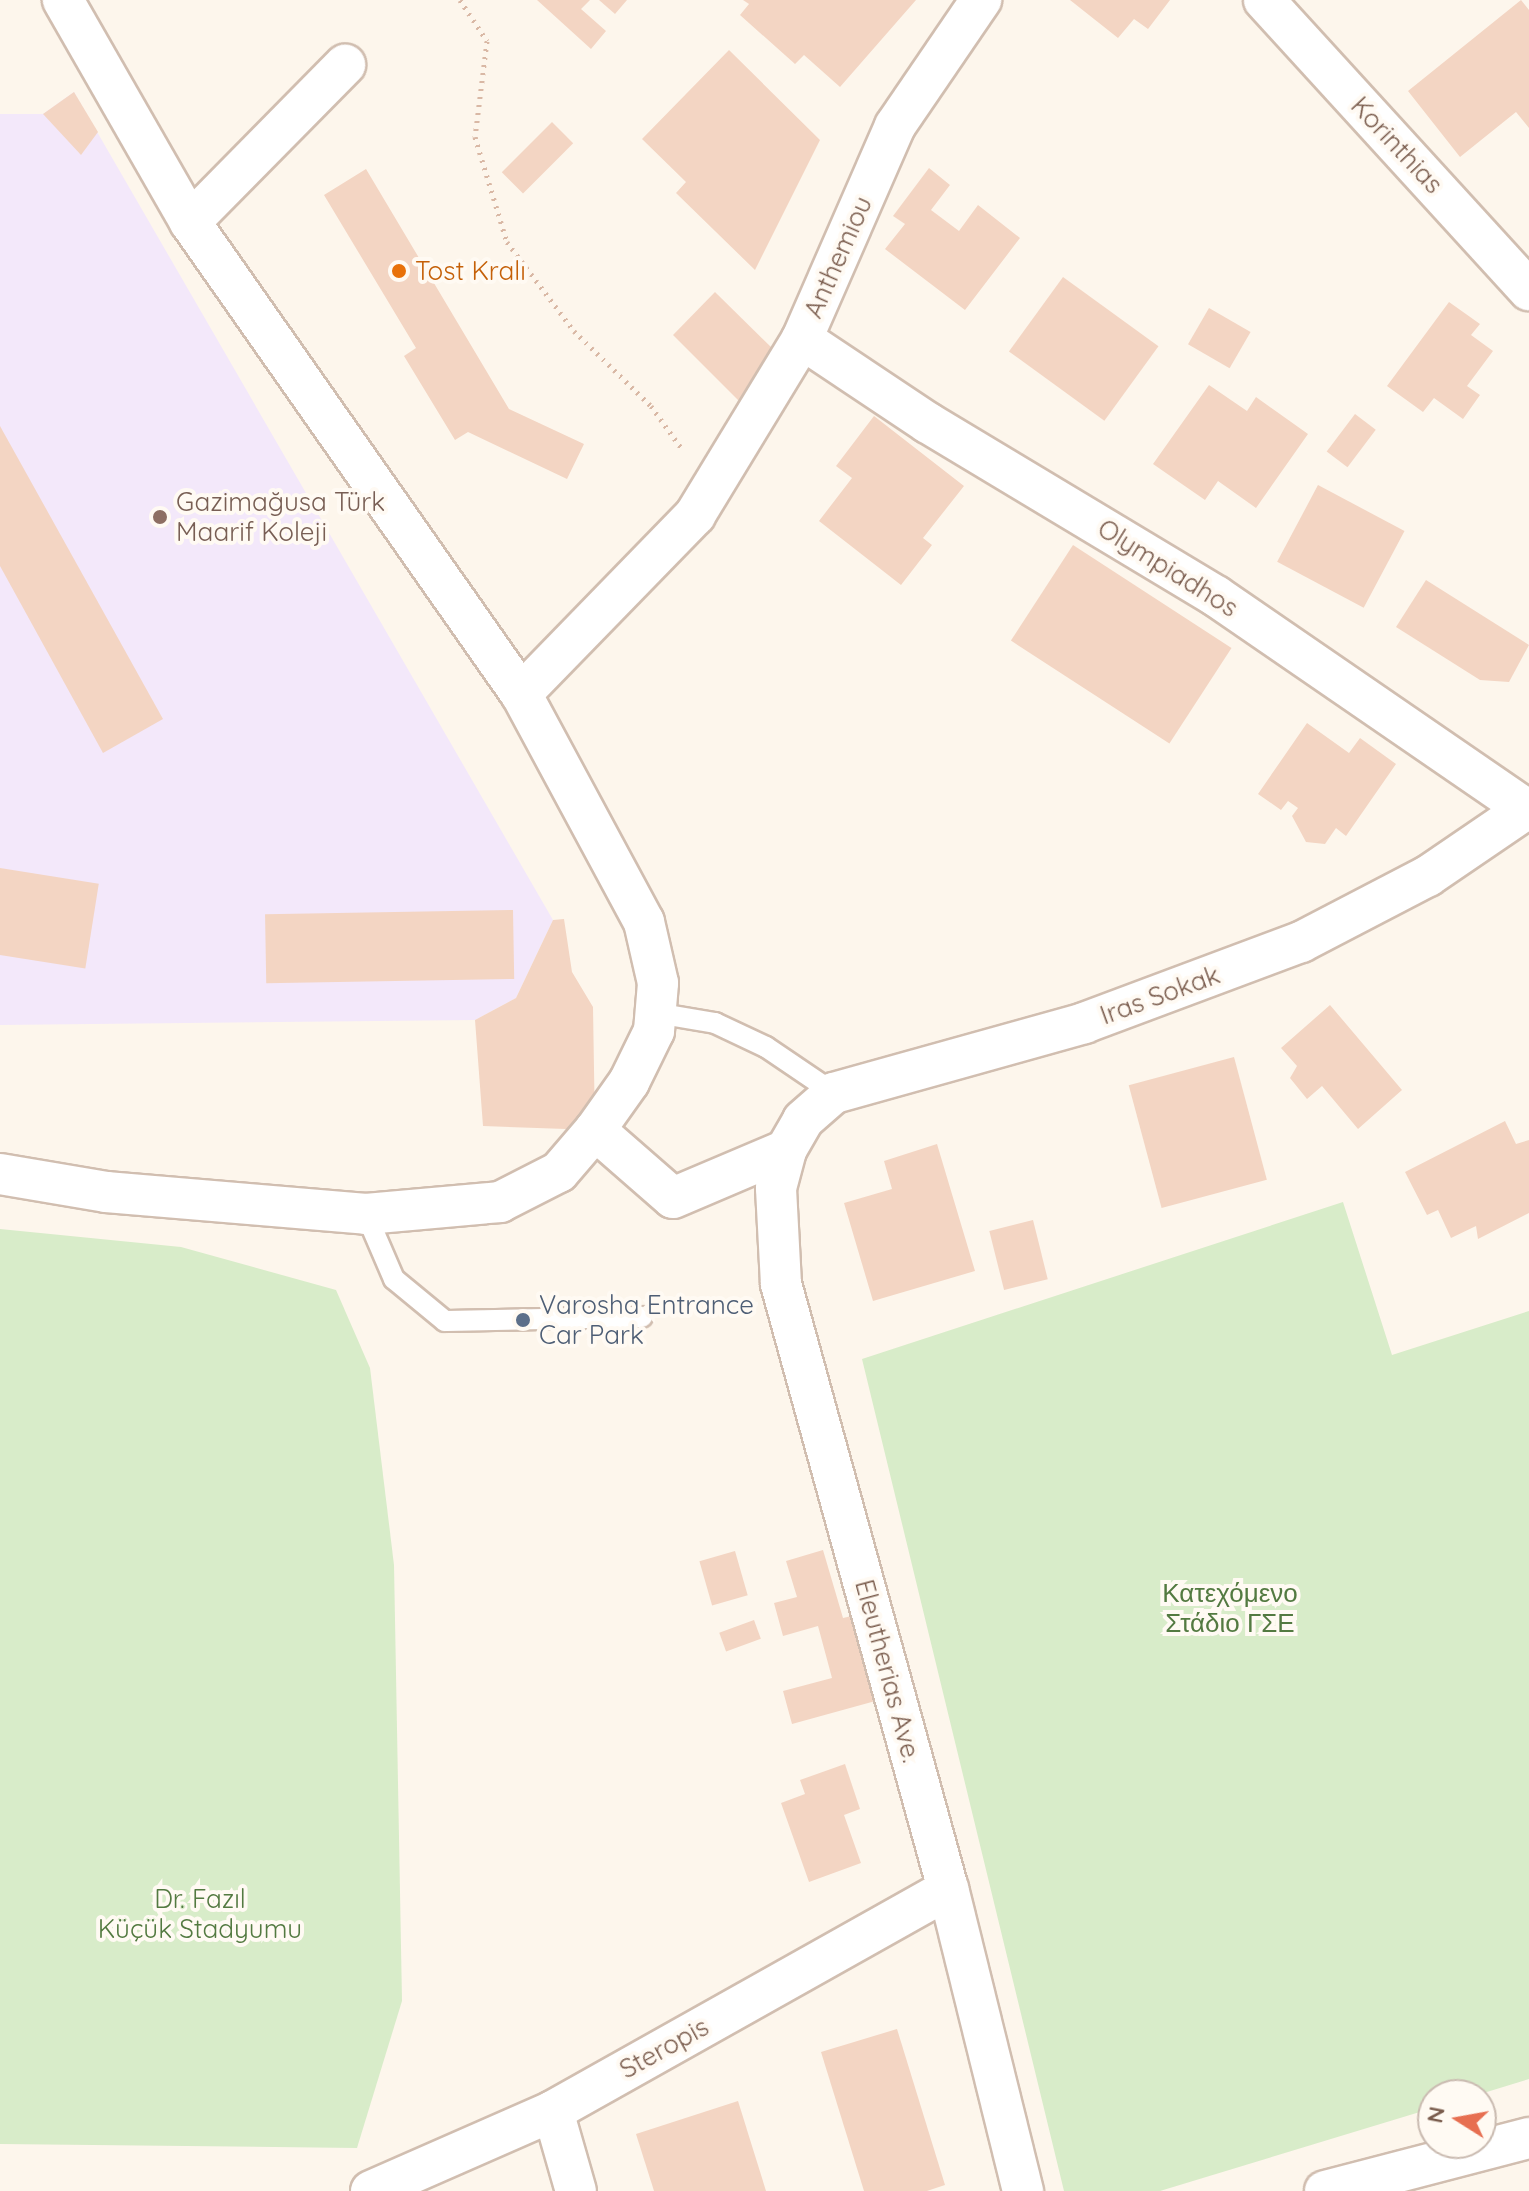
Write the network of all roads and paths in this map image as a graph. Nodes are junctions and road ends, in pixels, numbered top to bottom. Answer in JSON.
{"nodes":[{"id":1,"x":63,"y":0,"type":"edge"},
{"id":2,"x":460,"y":0,"type":"edge"},
{"id":3,"x":981,"y":0,"type":"edge"},
{"id":4,"x":1264,"y":0,"type":"edge"},
{"id":5,"x":345,"y":65,"type":"dead end"},
{"id":6,"x":190,"y":222,"type":"junction"},
{"id":7,"x":1516,"y":249,"type":"edge"},
{"id":8,"x":1529,"y":290,"type":"edge"},
{"id":9,"x":802,"y":339,"type":"junction"},
{"id":10,"x":703,"y":502,"type":"junction"},
{"id":11,"x":521,"y":694,"type":"junction"},
{"id":12,"x":1528,"y":808,"type":"edge"},
{"id":13,"x":656,"y":1013,"type":"junction"},
{"id":14,"x":834,"y":1093,"type":"junction"},
{"id":15,"x":595,"y":1130,"type":"junction"},
{"id":16,"x":786,"y":1150,"type":"junction"},
{"id":17,"x":0,"y":1174,"type":"edge"},
{"id":18,"x":366,"y":1214,"type":"junction"},
{"id":19,"x":642,"y":1317,"type":"dead end"},
{"id":20,"x":948,"y":1889,"type":"junction"},
{"id":21,"x":553,"y":2111,"type":"junction"},
{"id":22,"x":1529,"y":2138,"type":"edge"},
{"id":23,"x":1420,"y":2179,"type":"edge"},
{"id":24,"x":371,"y":2191,"type":"edge"},
{"id":25,"x":576,"y":2191,"type":"edge"},
{"id":26,"x":1023,"y":2191,"type":"edge"},
{"id":27,"x":1325,"y":2191,"type":"edge"}],
"edges":[{"from":1,"to":6,"type":"street"},
{"from":2,"to":10,"type":"path"},
{"from":3,"to":9,"type":"street","name":"Anthemiou"},
{"from":4,"to":7,"type":"street","name":"Korinthias"},
{"from":5,"to":6,"type":"street"},
{"from":6,"to":11,"type":"street"},
{"from":7,"to":8,"type":"street","name":"Korinthias"},
{"from":9,"to":10,"type":"street","name":"Anthemiou"},
{"from":9,"to":12,"type":"street","name":"Olympiadhos"},
{"from":10,"to":11,"type":"street","name":"Anthemiou"},
{"from":11,"to":13,"type":"street"},
{"from":12,"to":14,"type":"street","name":"Iras Sokak"},
{"from":13,"to":14,"type":"lane"},
{"from":13,"to":15,"type":"street"},
{"from":14,"to":16,"type":"street","name":"Iras Sokak"},
{"from":15,"to":16,"type":"street"},
{"from":15,"to":18,"type":"street"},
{"from":16,"to":20,"type":"street","name":"Eleutherias Ave."},
{"from":17,"to":18,"type":"street"},
{"from":18,"to":19,"type":"lane"},
{"from":20,"to":21,"type":"street","name":"Steropis"},
{"from":20,"to":26,"type":"street","name":"Eleutherias Ave."},
{"from":21,"to":24,"type":"street","name":"Steropis"},
{"from":21,"to":25,"type":"street"},
{"from":22,"to":23,"type":"street"},
{"from":23,"to":27,"type":"street"}]}
